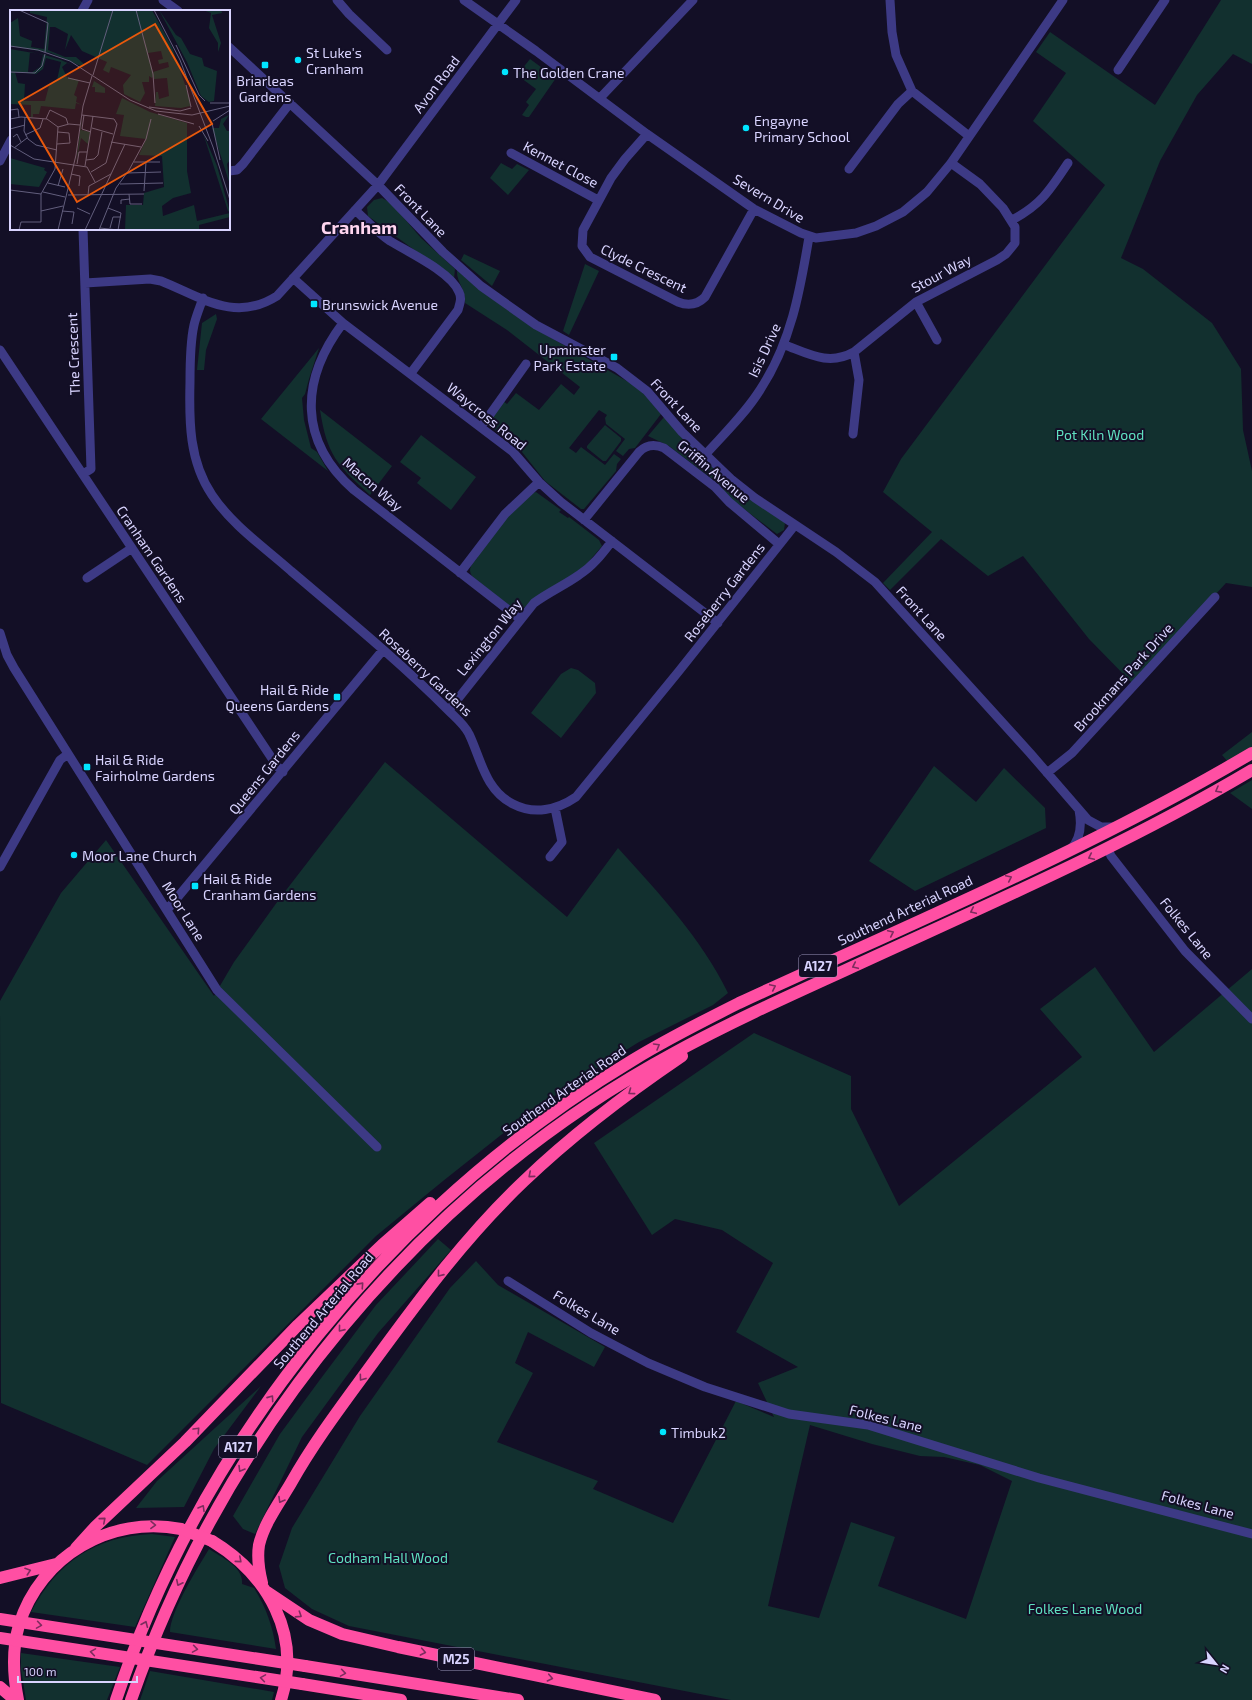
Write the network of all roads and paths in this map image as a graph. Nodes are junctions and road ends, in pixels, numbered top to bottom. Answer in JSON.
{"nodes":[{"id":1,"x":88,"y":0,"type":"edge"},
{"id":2,"x":162,"y":0,"type":"edge"},
{"id":3,"x":337,"y":0,"type":"edge"},
{"id":4,"x":464,"y":0,"type":"edge"},
{"id":5,"x":516,"y":0,"type":"edge"},
{"id":6,"x":693,"y":0,"type":"edge"},
{"id":7,"x":890,"y":0,"type":"edge"},
{"id":8,"x":1063,"y":0,"type":"edge"},
{"id":9,"x":1165,"y":0,"type":"edge"},
{"id":10,"x":83,"y":10,"type":"edge"},
{"id":11,"x":177,"y":10,"type":"edge"},
{"id":12,"x":498,"y":24,"type":"junction"},
{"id":13,"x":230,"y":48,"type":"edge"},
{"id":14,"x":387,"y":50,"type":"dead end"},
{"id":15,"x":1118,"y":70,"type":"dead end"},
{"id":16,"x":912,"y":91,"type":"junction"},
{"id":17,"x":600,"y":98,"type":"junction"},
{"id":18,"x":290,"y":103,"type":"junction"},
{"id":19,"x":648,"y":134,"type":"junction"},
{"id":20,"x":969,"y":136,"type":"junction"},
{"id":21,"x":10,"y":143,"type":"edge"},
{"id":22,"x":511,"y":153,"type":"dead end"},
{"id":23,"x":0,"y":161,"type":"edge"},
{"id":24,"x":951,"y":163,"type":"junction"},
{"id":25,"x":1068,"y":163,"type":"dead end"},
{"id":26,"x":849,"y":169,"type":"dead end"},
{"id":27,"x":230,"y":171,"type":"edge"},
{"id":28,"x":378,"y":185,"type":"junction"},
{"id":29,"x":598,"y":200,"type":"junction"},
{"id":30,"x":754,"y":209,"type":"junction"},
{"id":31,"x":355,"y":210,"type":"junction"},
{"id":32,"x":1012,"y":220,"type":"junction"},
{"id":33,"x":83,"y":230,"type":"edge"},
{"id":34,"x":809,"y":237,"type":"junction"},
{"id":35,"x":293,"y":278,"type":"junction"},
{"id":36,"x":85,"y":283,"type":"junction"},
{"id":37,"x":203,"y":298,"type":"junction"},
{"id":38,"x":916,"y":302,"type":"junction"},
{"id":39,"x":343,"y":323,"type":"junction"},
{"id":40,"x":938,"y":340,"type":"dead end"},
{"id":41,"x":785,"y":345,"type":"junction"},
{"id":42,"x":0,"y":350,"type":"edge"},
{"id":43,"x":854,"y":352,"type":"junction"},
{"id":44,"x":526,"y":364,"type":"dead end"},
{"id":45,"x":411,"y":373,"type":"junction"},
{"id":46,"x":481,"y":427,"type":"junction"},
{"id":47,"x":853,"y":434,"type":"dead end"},
{"id":48,"x":705,"y":455,"type":"junction"},
{"id":49,"x":83,"y":474,"type":"junction"},
{"id":50,"x":539,"y":482,"type":"junction"},
{"id":51,"x":584,"y":520,"type":"junction"},
{"id":52,"x":795,"y":525,"type":"junction"},
{"id":53,"x":612,"y":542,"type":"junction"},
{"id":54,"x":779,"y":544,"type":"junction"},
{"id":55,"x":132,"y":548,"type":"junction"},
{"id":56,"x":460,"y":573,"type":"junction"},
{"id":57,"x":86,"y":578,"type":"dead end"},
{"id":58,"x":1215,"y":597,"type":"dead end"},
{"id":59,"x":520,"y":619,"type":"junction"},
{"id":60,"x":718,"y":623,"type":"junction"},
{"id":61,"x":0,"y":638,"type":"edge"},
{"id":62,"x":383,"y":650,"type":"junction"},
{"id":63,"x":449,"y":710,"type":"junction"},
{"id":64,"x":1252,"y":753,"type":"edge"},
{"id":65,"x":68,"y":754,"type":"junction"},
{"id":66,"x":1252,"y":770,"type":"edge"},
{"id":67,"x":283,"y":772,"type":"junction"},
{"id":68,"x":1047,"y":773,"type":"junction"},
{"id":69,"x":555,"y":808,"type":"junction"},
{"id":70,"x":1079,"y":810,"type":"junction"},
{"id":71,"x":1127,"y":823,"type":"junction"},
{"id":72,"x":1108,"y":848,"type":"junction"},
{"id":73,"x":1067,"y":852,"type":"junction"},
{"id":74,"x":550,"y":857,"type":"dead end"},
{"id":75,"x":0,"y":866,"type":"edge"},
{"id":76,"x":167,"y":910,"type":"junction"},
{"id":77,"x":745,"y":1016,"type":"junction"},
{"id":78,"x":1252,"y":1019,"type":"edge"},
{"id":79,"x":632,"y":1060,"type":"junction"},
{"id":80,"x":378,"y":1148,"type":"dead end"},
{"id":81,"x":508,"y":1281,"type":"dead end"},
{"id":82,"x":1252,"y":1534,"type":"edge"},
{"id":83,"x":76,"y":1548,"type":"junction"},
{"id":84,"x":56,"y":1564,"type":"junction"},
{"id":85,"x":0,"y":1578,"type":"edge"},
{"id":86,"x":264,"y":1588,"type":"junction"},
{"id":87,"x":0,"y":1620,"type":"edge"},
{"id":88,"x":0,"y":1638,"type":"edge"},
{"id":89,"x":0,"y":1687,"type":"edge"},
{"id":90,"x":15,"y":1700,"type":"edge"},
{"id":91,"x":18,"y":1700,"type":"edge"},
{"id":92,"x":116,"y":1700,"type":"edge"},
{"id":93,"x":131,"y":1700,"type":"edge"},
{"id":94,"x":281,"y":1700,"type":"edge"},
{"id":95,"x":401,"y":1700,"type":"edge"},
{"id":96,"x":518,"y":1700,"type":"edge"},
{"id":97,"x":655,"y":1700,"type":"edge"}],
"edges":[{"from":1,"to":10,"type":"street"},
{"from":2,"to":11,"type":"street"},
{"from":3,"to":14,"type":"street"},
{"from":4,"to":12,"type":"street","name":"Severn Drive"},
{"from":5,"to":12,"type":"street","name":"Avon Road"},
{"from":6,"to":17,"type":"street"},
{"from":7,"to":16,"type":"street"},
{"from":8,"to":20,"type":"street","name":"Severn Drive"},
{"from":9,"to":15,"type":"street"},
{"from":12,"to":17,"type":"street","name":"Severn Drive"},
{"from":12,"to":28,"type":"street","name":"Avon Road"},
{"from":13,"to":18,"type":"street","name":"Front Lane"},
{"from":16,"to":20,"type":"street"},
{"from":16,"to":26,"type":"street"},
{"from":17,"to":19,"type":"street","name":"Severn Drive"},
{"from":18,"to":27,"type":"street"},
{"from":18,"to":28,"type":"street","name":"Front Lane"},
{"from":19,"to":29,"type":"street","name":"Clyde Crescent"},
{"from":19,"to":30,"type":"street","name":"Severn Drive"},
{"from":20,"to":24,"type":"street","name":"Severn Drive"},
{"from":21,"to":23,"type":"street"},
{"from":22,"to":29,"type":"street","name":"Kennet Close"},
{"from":24,"to":32,"type":"street","name":"Stour Way"},
{"from":24,"to":34,"type":"street","name":"Severn Drive"},
{"from":25,"to":32,"type":"street"},
{"from":28,"to":31,"type":"street"},
{"from":28,"to":48,"type":"street","name":"Front Lane"},
{"from":29,"to":30,"type":"street","name":"Clyde Crescent"},
{"from":30,"to":34,"type":"street","name":"Severn Drive"},
{"from":31,"to":35,"type":"street"},
{"from":31,"to":45,"type":"street"},
{"from":32,"to":38,"type":"street","name":"Stour Way"},
{"from":33,"to":36,"type":"street","name":"The Crescent"},
{"from":34,"to":41,"type":"street","name":"Isis Drive"},
{"from":35,"to":37,"type":"street"},
{"from":35,"to":39,"type":"street","name":"Waycross Road"},
{"from":36,"to":37,"type":"street"},
{"from":36,"to":49,"type":"street","name":"The Crescent"},
{"from":37,"to":62,"type":"street","name":"Roseberry Gardens"},
{"from":38,"to":40,"type":"street"},
{"from":38,"to":43,"type":"street","name":"Stour Way"},
{"from":39,"to":45,"type":"street","name":"Waycross Road"},
{"from":39,"to":56,"type":"street","name":"Macon Way"},
{"from":41,"to":43,"type":"street","name":"Stour Way"},
{"from":41,"to":48,"type":"street","name":"Isis Drive"},
{"from":42,"to":49,"type":"street","name":"Cranham Gardens"},
{"from":43,"to":47,"type":"street"},
{"from":44,"to":46,"type":"street"},
{"from":45,"to":46,"type":"street","name":"Waycross Road"},
{"from":46,"to":50,"type":"street","name":"Waycross Road"},
{"from":48,"to":52,"type":"street","name":"Front Lane"},
{"from":49,"to":55,"type":"street","name":"Cranham Gardens"},
{"from":50,"to":51,"type":"street","name":"Waycross Road"},
{"from":50,"to":56,"type":"street"},
{"from":51,"to":53,"type":"street","name":"Waycross Road"},
{"from":51,"to":54,"type":"street","name":"Griffin Avenue"},
{"from":52,"to":54,"type":"street","name":"Roseberry Gardens"},
{"from":52,"to":68,"type":"street","name":"Front Lane"},
{"from":53,"to":59,"type":"street","name":"Lexington Way"},
{"from":53,"to":60,"type":"street","name":"Waycross Road"},
{"from":54,"to":60,"type":"street","name":"Roseberry Gardens"},
{"from":55,"to":57,"type":"street"},
{"from":55,"to":67,"type":"street","name":"Cranham Gardens"},
{"from":56,"to":59,"type":"street","name":"Macon Way"},
{"from":58,"to":68,"type":"street","name":"Brookmans Park Drive"},
{"from":59,"to":63,"type":"street","name":"Lexington Way"},
{"from":60,"to":69,"type":"street","name":"Roseberry Gardens"},
{"from":61,"to":65,"type":"street","name":"Moor Lane"},
{"from":62,"to":63,"type":"street","name":"Roseberry Gardens"},
{"from":62,"to":67,"type":"street","name":"Queens Gardens"},
{"from":63,"to":69,"type":"street","name":"Roseberry Gardens"},
{"from":64,"to":71,"type":"highway","name":"Southend Arterial Road","number":"A127"},
{"from":65,"to":75,"type":"street"},
{"from":65,"to":76,"type":"street","name":"Moor Lane"},
{"from":66,"to":72,"type":"highway","name":"Southend Arterial Road","number":"A127","one_way":true},
{"from":67,"to":76,"type":"street","name":"Queens Gardens"},
{"from":68,"to":70,"type":"street","name":"Front Lane"},
{"from":69,"to":74,"type":"street"},
{"from":70,"to":71,"type":"street","name":"Front Lane"},
{"from":70,"to":73,"type":"street"},
{"from":71,"to":73,"type":"highway","name":"Southend Arterial Road","number":"A127"},
{"from":72,"to":77,"type":"highway","name":"Southend Arterial Road","number":"A127","one_way":true},
{"from":72,"to":78,"type":"street","name":"Folkes Lane"},
{"from":79,"to":73,"type":"highway","name":"Southend Arterial Road","number":"A127","one_way":true},
{"from":76,"to":80,"type":"street","name":"Moor Lane"},
{"from":77,"to":86,"type":"highway","one_way":true},
{"from":77,"to":93,"type":"highway","name":"Southend Arterial Road","number":"A127","one_way":true},
{"from":83,"to":79,"type":"highway","one_way":true},
{"from":92,"to":79,"type":"highway","name":"Southend Arterial Road","number":"A127","one_way":true},
{"from":81,"to":82,"type":"street","name":"Folkes Lane"},
{"from":83,"to":84,"type":"highway"},
{"from":83,"to":86,"type":"highway","one_way":true,"bridge":true},
{"from":85,"to":84,"type":"highway","one_way":true},
{"from":84,"to":91,"type":"highway"},
{"from":86,"to":94,"type":"highway"},
{"from":86,"to":97,"type":"highway","number":"M25","one_way":true},
{"from":87,"to":96,"type":"highway","number":"M25","one_way":true,"bridge":true},
{"from":95,"to":88,"type":"highway","one_way":true,"bridge":true},
{"from":89,"to":90,"type":"highway"}]}
